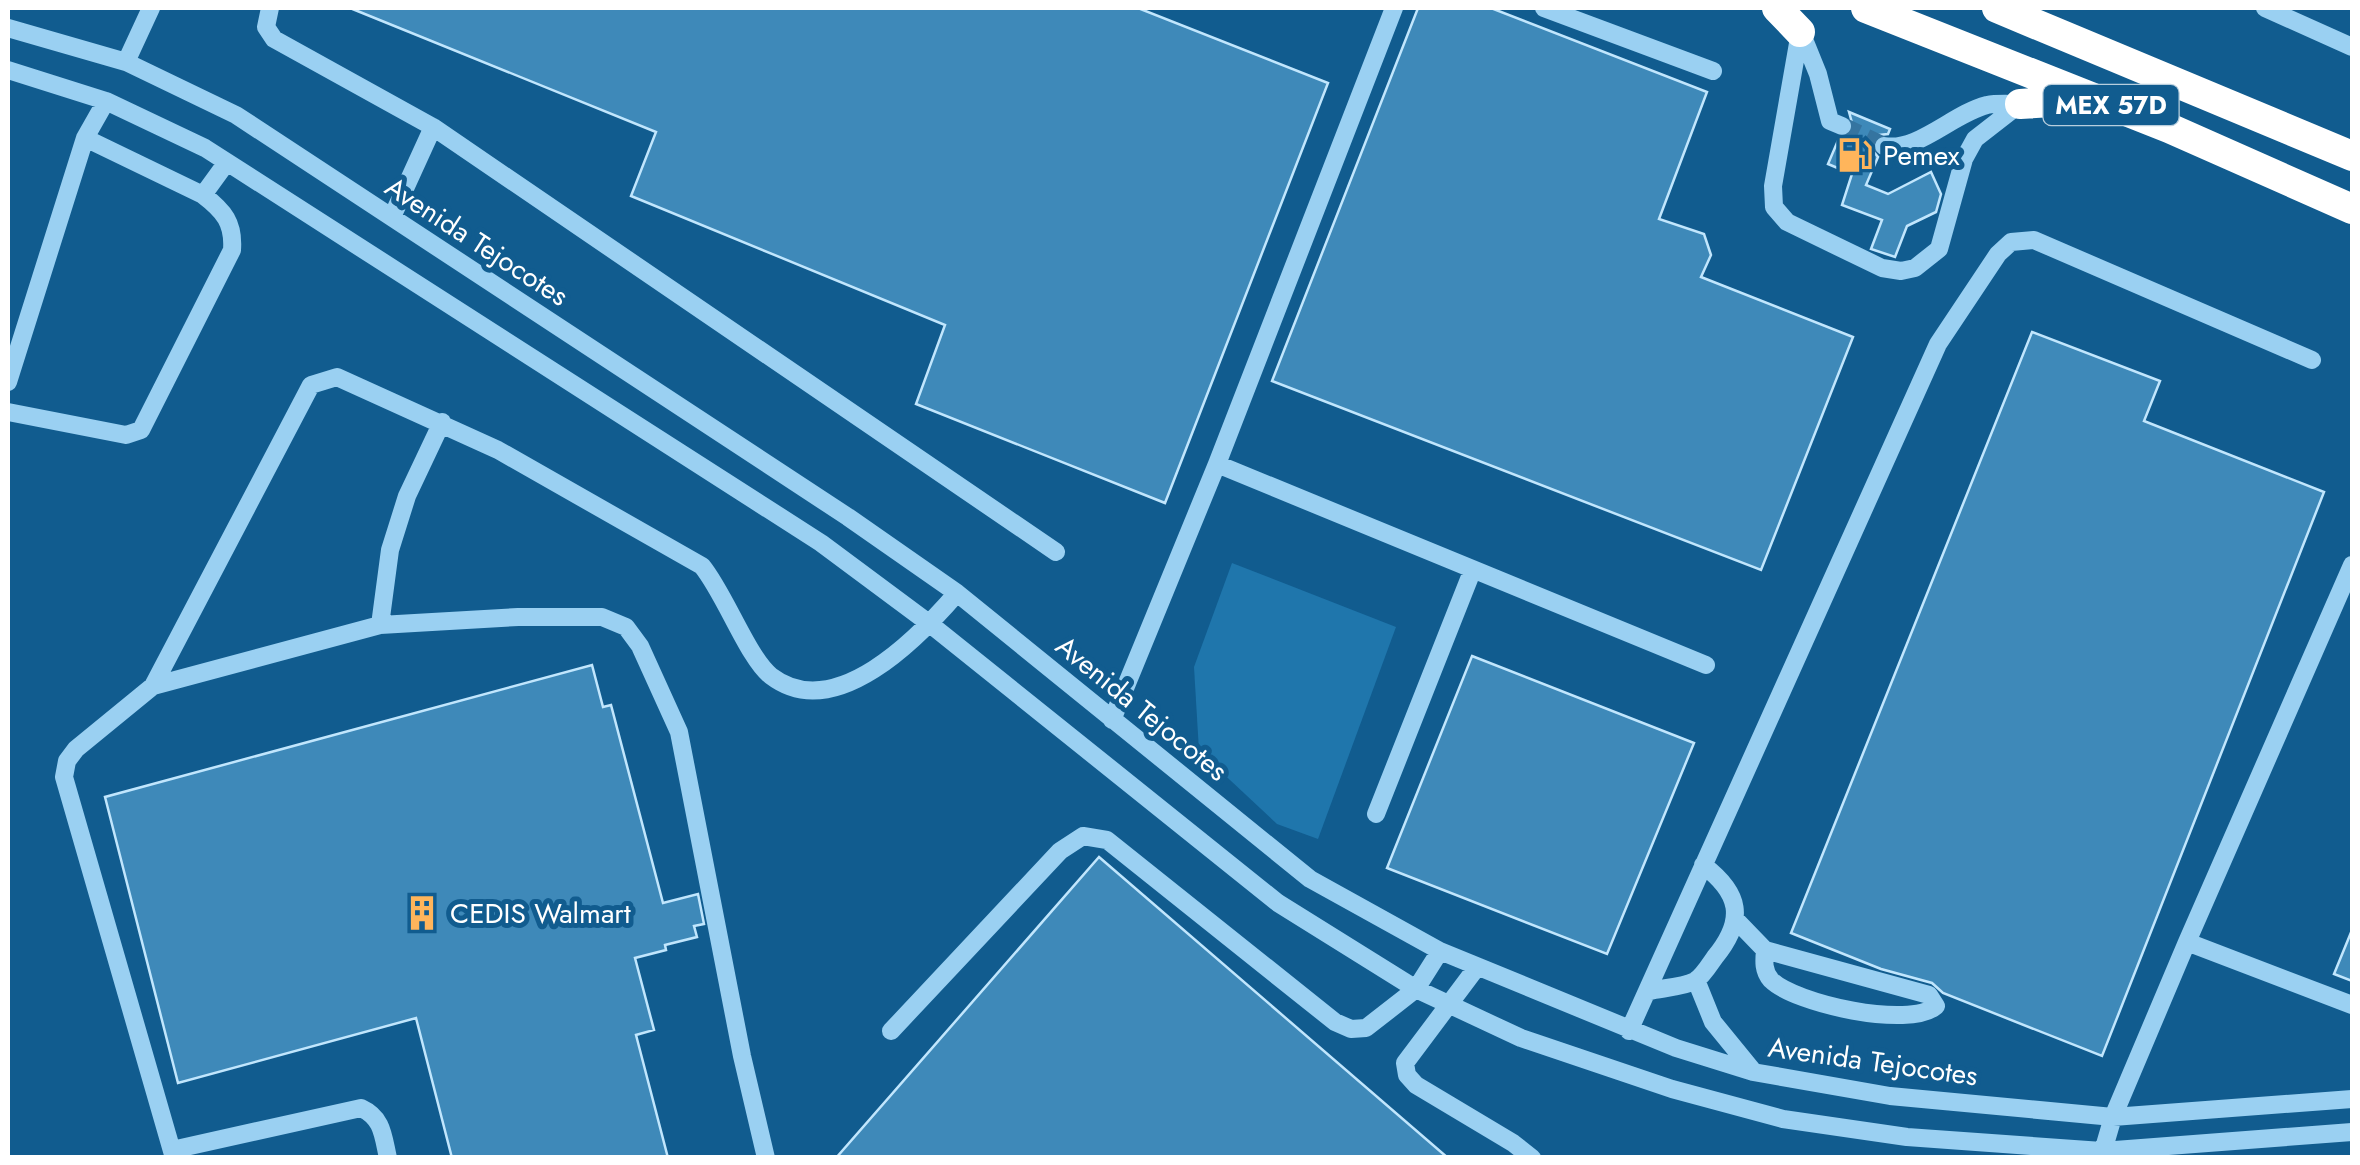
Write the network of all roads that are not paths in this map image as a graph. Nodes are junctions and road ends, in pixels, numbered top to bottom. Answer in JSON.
{"nodes":[{"id":1,"x":151,"y":8,"type":"edge"},
{"id":2,"x":270,"y":8,"type":"edge"},
{"id":3,"x":1394,"y":8,"type":"edge"},
{"id":4,"x":1544,"y":8,"type":"edge"},
{"id":5,"x":1778,"y":8,"type":"edge"},
{"id":6,"x":1866,"y":8,"type":"edge"},
{"id":7,"x":1997,"y":8,"type":"edge"},
{"id":8,"x":2265,"y":8,"type":"edge"},
{"id":9,"x":8,"y":28,"type":"edge"},
{"id":10,"x":1800,"y":32,"type":"junction"},
{"id":11,"x":2352,"y":47,"type":"edge"},
{"id":12,"x":126,"y":62,"type":"junction"},
{"id":13,"x":8,"y":70,"type":"edge"},
{"id":14,"x":1713,"y":70,"type":"dead end"},
{"id":15,"x":106,"y":100,"type":"junction"},
{"id":16,"x":2020,"y":104,"type":"junction"},
{"id":17,"x":1842,"y":126,"type":"tunnel mouth"},
{"id":18,"x":433,"y":127,"type":"junction"},
{"id":19,"x":2168,"y":128,"type":"junction"},
{"id":20,"x":85,"y":138,"type":"junction"},
{"id":21,"x":1884,"y":146,"type":"tunnel mouth"},
{"id":22,"x":2352,"y":156,"type":"edge"},
{"id":23,"x":227,"y":162,"type":"junction"},
{"id":24,"x":203,"y":195,"type":"junction"},
{"id":25,"x":2352,"y":209,"type":"edge"},
{"id":26,"x":392,"y":217,"type":"junction"},
{"id":27,"x":2312,"y":360,"type":"dead end"},
{"id":28,"x":8,"y":382,"type":"edge"},
{"id":29,"x":8,"y":412,"type":"edge"},
{"id":30,"x":442,"y":422,"type":"junction"},
{"id":31,"x":1217,"y":464,"type":"junction"},
{"id":32,"x":1056,"y":552,"type":"dead end"},
{"id":33,"x":2352,"y":565,"type":"edge"},
{"id":34,"x":1473,"y":570,"type":"junction"},
{"id":35,"x":957,"y":593,"type":"junction"},
{"id":36,"x":380,"y":624,"type":"junction"},
{"id":37,"x":930,"y":624,"type":"junction"},
{"id":38,"x":1706,"y":666,"type":"dead end"},
{"id":39,"x":153,"y":686,"type":"junction"},
{"id":40,"x":1112,"y":720,"type":"junction"},
{"id":41,"x":1376,"y":814,"type":"dead end"},
{"id":42,"x":1704,"y":865,"type":"junction"},
{"id":43,"x":1736,"y":920,"type":"junction"},
{"id":44,"x":2188,"y":942,"type":"junction"},
{"id":45,"x":1765,"y":950,"type":"junction"},
{"id":46,"x":1440,"y":951,"type":"junction"},
{"id":47,"x":1477,"y":967,"type":"junction"},
{"id":48,"x":1696,"y":980,"type":"junction"},
{"id":49,"x":1416,"y":989,"type":"junction"},
{"id":50,"x":1649,"y":992,"type":"junction"},
{"id":51,"x":2352,"y":1005,"type":"edge"},
{"id":52,"x":1451,"y":1006,"type":"junction"},
{"id":53,"x":1629,"y":1030,"type":"junction"},
{"id":54,"x":891,"y":1031,"type":"dead end"},
{"id":55,"x":1754,"y":1072,"type":"junction"},
{"id":56,"x":2352,"y":1099,"type":"edge"},
{"id":57,"x":2113,"y":1117,"type":"junction"},
{"id":58,"x":2352,"y":1132,"type":"edge"},
{"id":59,"x":173,"y":1154,"type":"edge"},
{"id":60,"x":2102,"y":1154,"type":"edge"},
{"id":61,"x":388,"y":1158,"type":"edge"},
{"id":62,"x":766,"y":1158,"type":"edge"},
{"id":63,"x":1532,"y":1158,"type":"edge"}],
"edges":[{"from":1,"to":12,"type":"street"},
{"from":2,"to":18,"type":"street"},
{"from":3,"to":31,"type":"street"},
{"from":4,"to":14,"type":"street"},
{"from":5,"to":10,"type":"highway"},
{"from":6,"to":19,"type":"highway","number":"MEX 57D"},
{"from":7,"to":22,"type":"highway","number":"MEX 57D"},
{"from":8,"to":11,"type":"street"},
{"from":9,"to":12,"type":"street","name":"Avenida Tejocotes"},
{"from":10,"to":16,"type":"street"},
{"from":10,"to":17,"type":"street"},
{"from":12,"to":26,"type":"street","name":"Avenida Tejocotes"},
{"from":13,"to":15,"type":"street"},
{"from":15,"to":20,"type":"street"},
{"from":15,"to":23,"type":"street"},
{"from":16,"to":19,"type":"highway"},
{"from":16,"to":21,"type":"street"},
{"from":18,"to":26,"type":"street"},
{"from":18,"to":32,"type":"street"},
{"from":19,"to":25,"type":"highway","number":"MEX 57D"},
{"from":20,"to":24,"type":"street"},
{"from":20,"to":28,"type":"street"},
{"from":23,"to":24,"type":"street"},
{"from":23,"to":37,"type":"street"},
{"from":24,"to":29,"type":"street"},
{"from":26,"to":35,"type":"street","name":"Avenida Tejocotes"},
{"from":27,"to":42,"type":"street"},
{"from":30,"to":36,"type":"street"},
{"from":30,"to":37,"type":"street"},
{"from":30,"to":39,"type":"street"},
{"from":31,"to":34,"type":"street"},
{"from":31,"to":40,"type":"street"},
{"from":33,"to":44,"type":"street"},
{"from":34,"to":38,"type":"street"},
{"from":34,"to":41,"type":"street"},
{"from":35,"to":37,"type":"street"},
{"from":35,"to":40,"type":"street","name":"Avenida Tejocotes"},
{"from":36,"to":39,"type":"street"},
{"from":36,"to":62,"type":"street"},
{"from":37,"to":49,"type":"street"},
{"from":39,"to":59,"type":"street"},
{"from":40,"to":46,"type":"street","name":"Avenida Tejocotes"},
{"from":42,"to":43,"type":"street"},
{"from":42,"to":50,"type":"street"},
{"from":43,"to":45,"type":"street"},
{"from":43,"to":48,"type":"street"},
{"from":44,"to":51,"type":"street"},
{"from":44,"to":57,"type":"street"},
{"from":45,"to":45,"type":"street"},
{"from":46,"to":47,"type":"street","name":"Avenida Tejocotes"},
{"from":46,"to":49,"type":"street"},
{"from":47,"to":52,"type":"street"},
{"from":47,"to":53,"type":"street","name":"Avenida Tejocotes"},
{"from":48,"to":50,"type":"street"},
{"from":48,"to":55,"type":"street"},
{"from":49,"to":52,"type":"street"},
{"from":49,"to":54,"type":"street"},
{"from":50,"to":53,"type":"street"},
{"from":52,"to":60,"type":"street"},
{"from":52,"to":63,"type":"street"},
{"from":53,"to":55,"type":"street","name":"Avenida Tejocotes"},
{"from":55,"to":57,"type":"street","name":"Avenida Tejocotes"},
{"from":56,"to":57,"type":"street","name":"Avenida Tejocotes"},
{"from":57,"to":60,"type":"street"},
{"from":58,"to":60,"type":"street"},
{"from":59,"to":61,"type":"street"}]}
